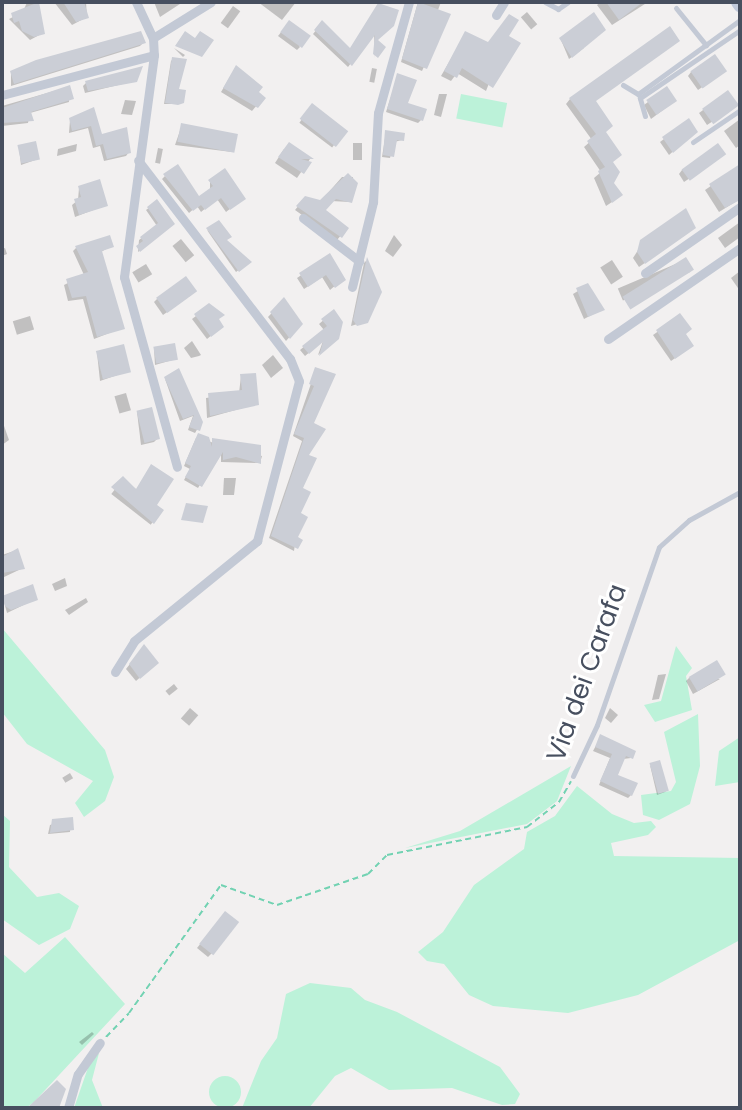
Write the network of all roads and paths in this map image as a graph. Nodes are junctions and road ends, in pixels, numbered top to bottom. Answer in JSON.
{"nodes":[{"id":1,"x":136,"y":2,"type":"edge"},
{"id":2,"x":211,"y":2,"type":"edge"},
{"id":3,"x":409,"y":2,"type":"edge"},
{"id":4,"x":504,"y":2,"type":"edge"},
{"id":5,"x":545,"y":2,"type":"edge"},
{"id":6,"x":568,"y":2,"type":"edge"},
{"id":7,"x":676,"y":8,"type":"dead end"},
{"id":8,"x":496,"y":15,"type":"dead end"},
{"id":9,"x":740,"y":20,"type":"edge"},
{"id":10,"x":740,"y":30,"type":"edge"},
{"id":11,"x":153,"y":38,"type":"junction"},
{"id":12,"x":706,"y":45,"type":"junction"},
{"id":13,"x":154,"y":55,"type":"junction"},
{"id":14,"x":623,"y":85,"type":"dead end"},
{"id":15,"x":2,"y":95,"type":"edge"},
{"id":16,"x":740,"y":110,"type":"edge"},
{"id":17,"x":645,"y":116,"type":"dead end"},
{"id":18,"x":693,"y":142,"type":"dead end"},
{"id":19,"x":138,"y":160,"type":"junction"},
{"id":20,"x":740,"y":207,"type":"edge"},
{"id":21,"x":303,"y":218,"type":"dead end"},
{"id":22,"x":740,"y":248,"type":"edge"},
{"id":23,"x":359,"y":261,"type":"junction"},
{"id":24,"x":645,"y":273,"type":"dead end"},
{"id":25,"x":352,"y":287,"type":"dead end"},
{"id":26,"x":608,"y":339,"type":"dead end"},
{"id":27,"x":177,"y":467,"type":"dead end"},
{"id":28,"x":740,"y":492,"type":"edge"},
{"id":29,"x":115,"y":672,"type":"dead end"},
{"id":30,"x":573,"y":776,"type":"joint"},
{"id":31,"x":100,"y":1043,"type":"joint"},
{"id":32,"x":68,"y":1108,"type":"edge"}],
"edges":[{"from":1,"to":11,"type":"street"},
{"from":2,"to":11,"type":"street"},
{"from":3,"to":23,"type":"street"},
{"from":4,"to":8,"type":"street"},
{"from":5,"to":6,"type":"lane"},
{"from":7,"to":12,"type":"lane"},
{"from":9,"to":12,"type":"lane"},
{"from":10,"to":17,"type":"lane"},
{"from":11,"to":13,"type":"street"},
{"from":12,"to":14,"type":"lane"},
{"from":13,"to":15,"type":"street"},
{"from":13,"to":19,"type":"street"},
{"from":16,"to":18,"type":"lane"},
{"from":19,"to":27,"type":"street"},
{"from":19,"to":29,"type":"street"},
{"from":20,"to":24,"type":"street"},
{"from":21,"to":23,"type":"street"},
{"from":22,"to":26,"type":"street"},
{"from":23,"to":25,"type":"street"},
{"from":28,"to":30,"type":"lane","name":"Via dei Carafa"},
{"from":30,"to":31,"type":"path","name":"Via dei Carafa"},
{"from":31,"to":32,"type":"street"}]}
